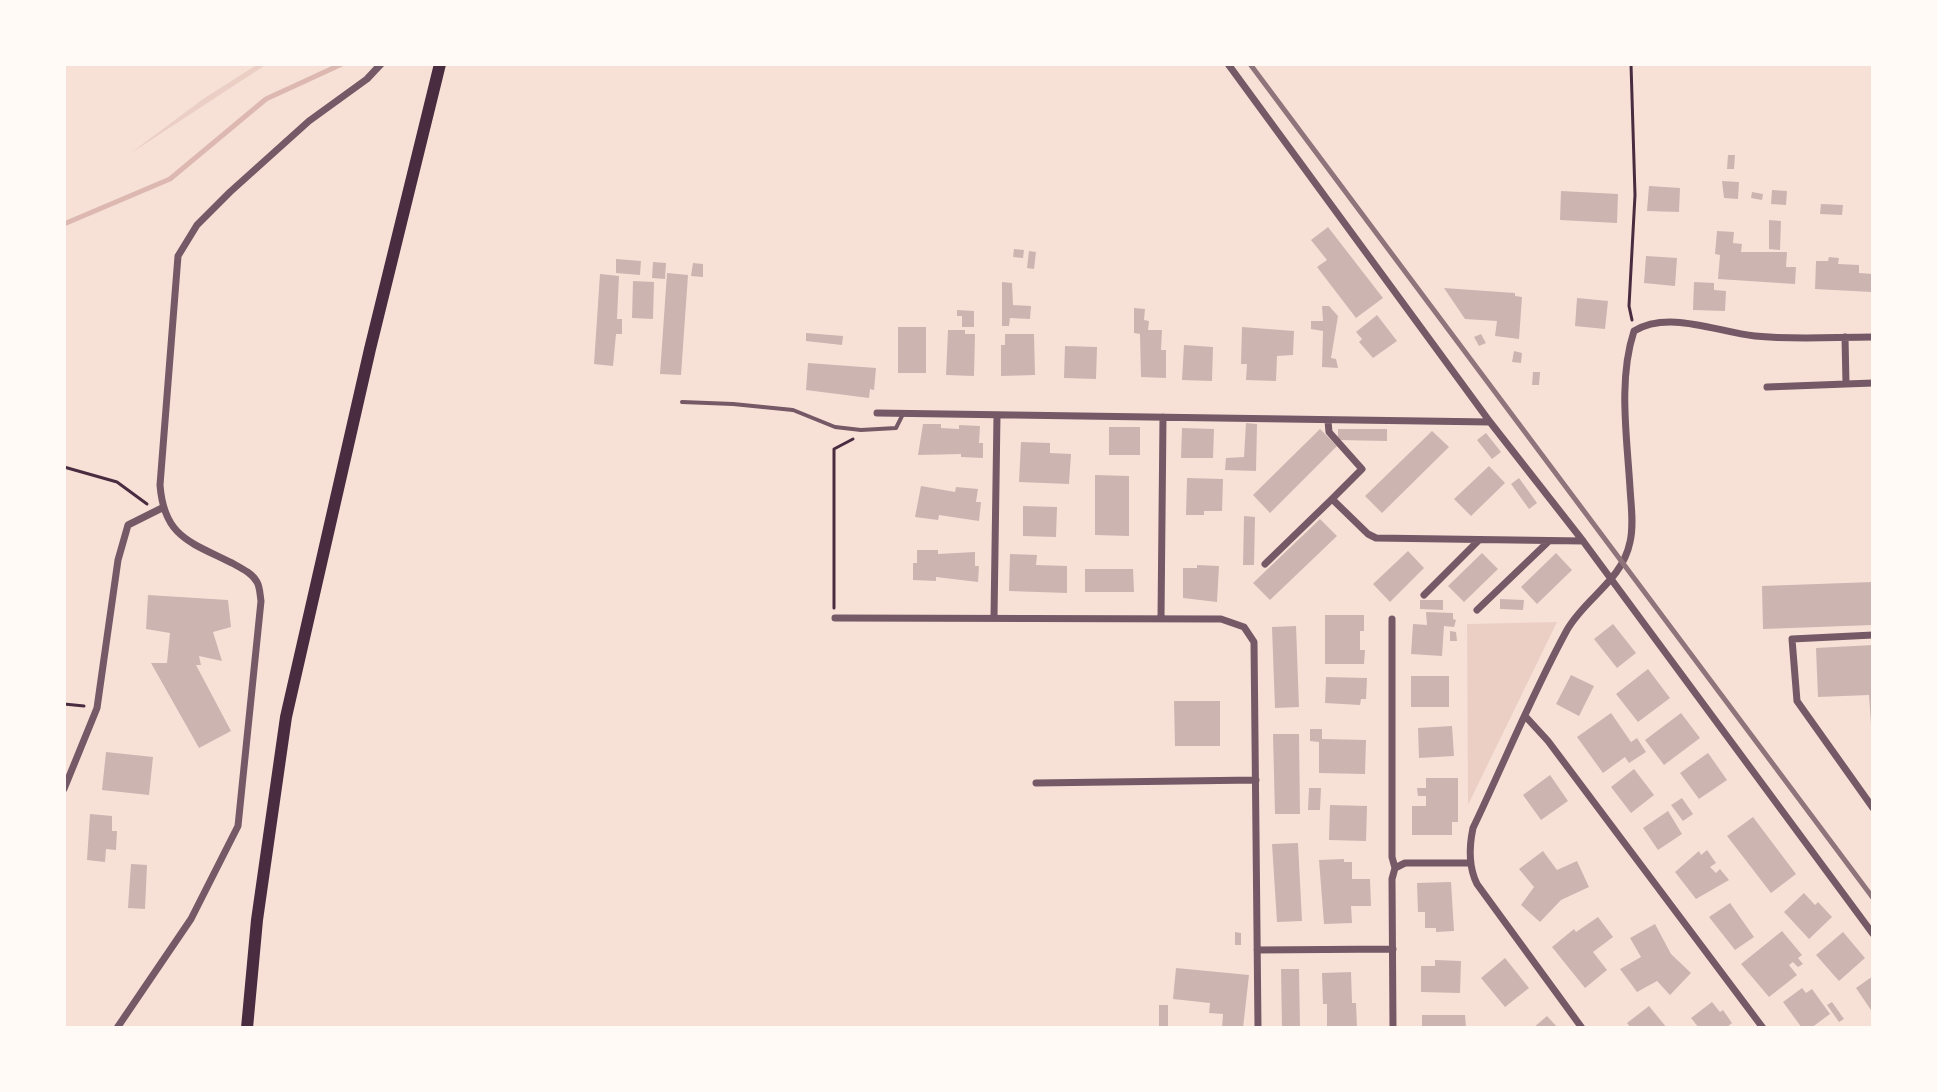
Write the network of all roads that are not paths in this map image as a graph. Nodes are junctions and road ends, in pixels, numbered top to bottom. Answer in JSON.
{"nodes":[{"id":1,"x":381,"y":64,"type":"edge"},
{"id":2,"x":440,"y":64,"type":"edge"},
{"id":3,"x":1228,"y":64,"type":"edge"},
{"id":4,"x":1845,"y":337,"type":"junction"},
{"id":5,"x":1873,"y":337,"type":"edge"},
{"id":6,"x":1873,"y":383,"type":"edge"},
{"id":7,"x":1846,"y":384,"type":"junction"},
{"id":8,"x":1767,"y":387,"type":"dead end"},
{"id":9,"x":682,"y":402,"type":"dead end"},
{"id":10,"x":877,"y":413,"type":"dead end"},
{"id":11,"x":903,"y":413,"type":"junction"},
{"id":12,"x":997,"y":415,"type":"junction"},
{"id":13,"x":1163,"y":417,"type":"junction"},
{"id":14,"x":1328,"y":421,"type":"junction"},
{"id":15,"x":1490,"y":422,"type":"junction"},
{"id":16,"x":1332,"y":499,"type":"junction"},
{"id":17,"x":159,"y":509,"type":"junction"},
{"id":18,"x":1479,"y":540,"type":"junction"},
{"id":19,"x":1549,"y":541,"type":"junction"},
{"id":20,"x":1583,"y":541,"type":"junction"},
{"id":21,"x":1265,"y":564,"type":"dead end"},
{"id":22,"x":1611,"y":580,"type":"junction"},
{"id":23,"x":1424,"y":595,"type":"dead end"},
{"id":24,"x":1477,"y":610,"type":"dead end"},
{"id":25,"x":994,"y":617,"type":"junction"},
{"id":26,"x":835,"y":618,"type":"road end"},
{"id":27,"x":1161,"y":618,"type":"junction"},
{"id":28,"x":1392,"y":619,"type":"dead end"},
{"id":29,"x":1873,"y":635,"type":"edge"},
{"id":30,"x":1526,"y":717,"type":"junction"},
{"id":31,"x":1256,"y":780,"type":"junction"},
{"id":32,"x":1036,"y":783,"type":"dead end"},
{"id":33,"x":64,"y":789,"type":"edge"},
{"id":34,"x":1873,"y":808,"type":"edge"},
{"id":35,"x":1470,"y":863,"type":"junction"},
{"id":36,"x":1395,"y":868,"type":"junction"},
{"id":37,"x":1873,"y":934,"type":"edge"},
{"id":38,"x":1393,"y":949,"type":"junction"},
{"id":39,"x":1257,"y":950,"type":"junction"},
{"id":40,"x":117,"y":1028,"type":"edge"},
{"id":41,"x":247,"y":1028,"type":"edge"},
{"id":42,"x":1258,"y":1028,"type":"edge"},
{"id":43,"x":1393,"y":1028,"type":"edge"},
{"id":44,"x":1582,"y":1028,"type":"edge"},
{"id":45,"x":1763,"y":1028,"type":"edge"}],
"edges":[{"from":1,"to":17,"type":"street"},
{"from":2,"to":41,"type":"highway"},
{"from":3,"to":15,"type":"street"},
{"from":4,"to":5,"type":"street"},
{"from":4,"to":7,"type":"street"},
{"from":4,"to":22,"type":"street"},
{"from":6,"to":7,"type":"street"},
{"from":7,"to":8,"type":"street"},
{"from":9,"to":11,"type":"lane"},
{"from":10,"to":11,"type":"street"},
{"from":11,"to":12,"type":"street"},
{"from":12,"to":13,"type":"street"},
{"from":12,"to":25,"type":"street"},
{"from":13,"to":14,"type":"street"},
{"from":13,"to":27,"type":"street"},
{"from":14,"to":15,"type":"street"},
{"from":14,"to":16,"type":"street"},
{"from":15,"to":20,"type":"street"},
{"from":16,"to":18,"type":"street"},
{"from":16,"to":21,"type":"street"},
{"from":17,"to":33,"type":"street"},
{"from":17,"to":40,"type":"street"},
{"from":18,"to":19,"type":"street"},
{"from":18,"to":23,"type":"street"},
{"from":19,"to":20,"type":"street"},
{"from":19,"to":24,"type":"street"},
{"from":20,"to":22,"type":"street"},
{"from":22,"to":30,"type":"street"},
{"from":22,"to":37,"type":"street"},
{"from":25,"to":26,"type":"street"},
{"from":25,"to":27,"type":"street"},
{"from":27,"to":31,"type":"street"},
{"from":28,"to":36,"type":"street"},
{"from":29,"to":34,"type":"street"},
{"from":30,"to":35,"type":"street"},
{"from":30,"to":45,"type":"street"},
{"from":31,"to":32,"type":"street"},
{"from":31,"to":39,"type":"street"},
{"from":35,"to":36,"type":"street"},
{"from":35,"to":44,"type":"street"},
{"from":36,"to":38,"type":"street"},
{"from":38,"to":39,"type":"street"},
{"from":38,"to":43,"type":"street"},
{"from":39,"to":42,"type":"street"}]}
